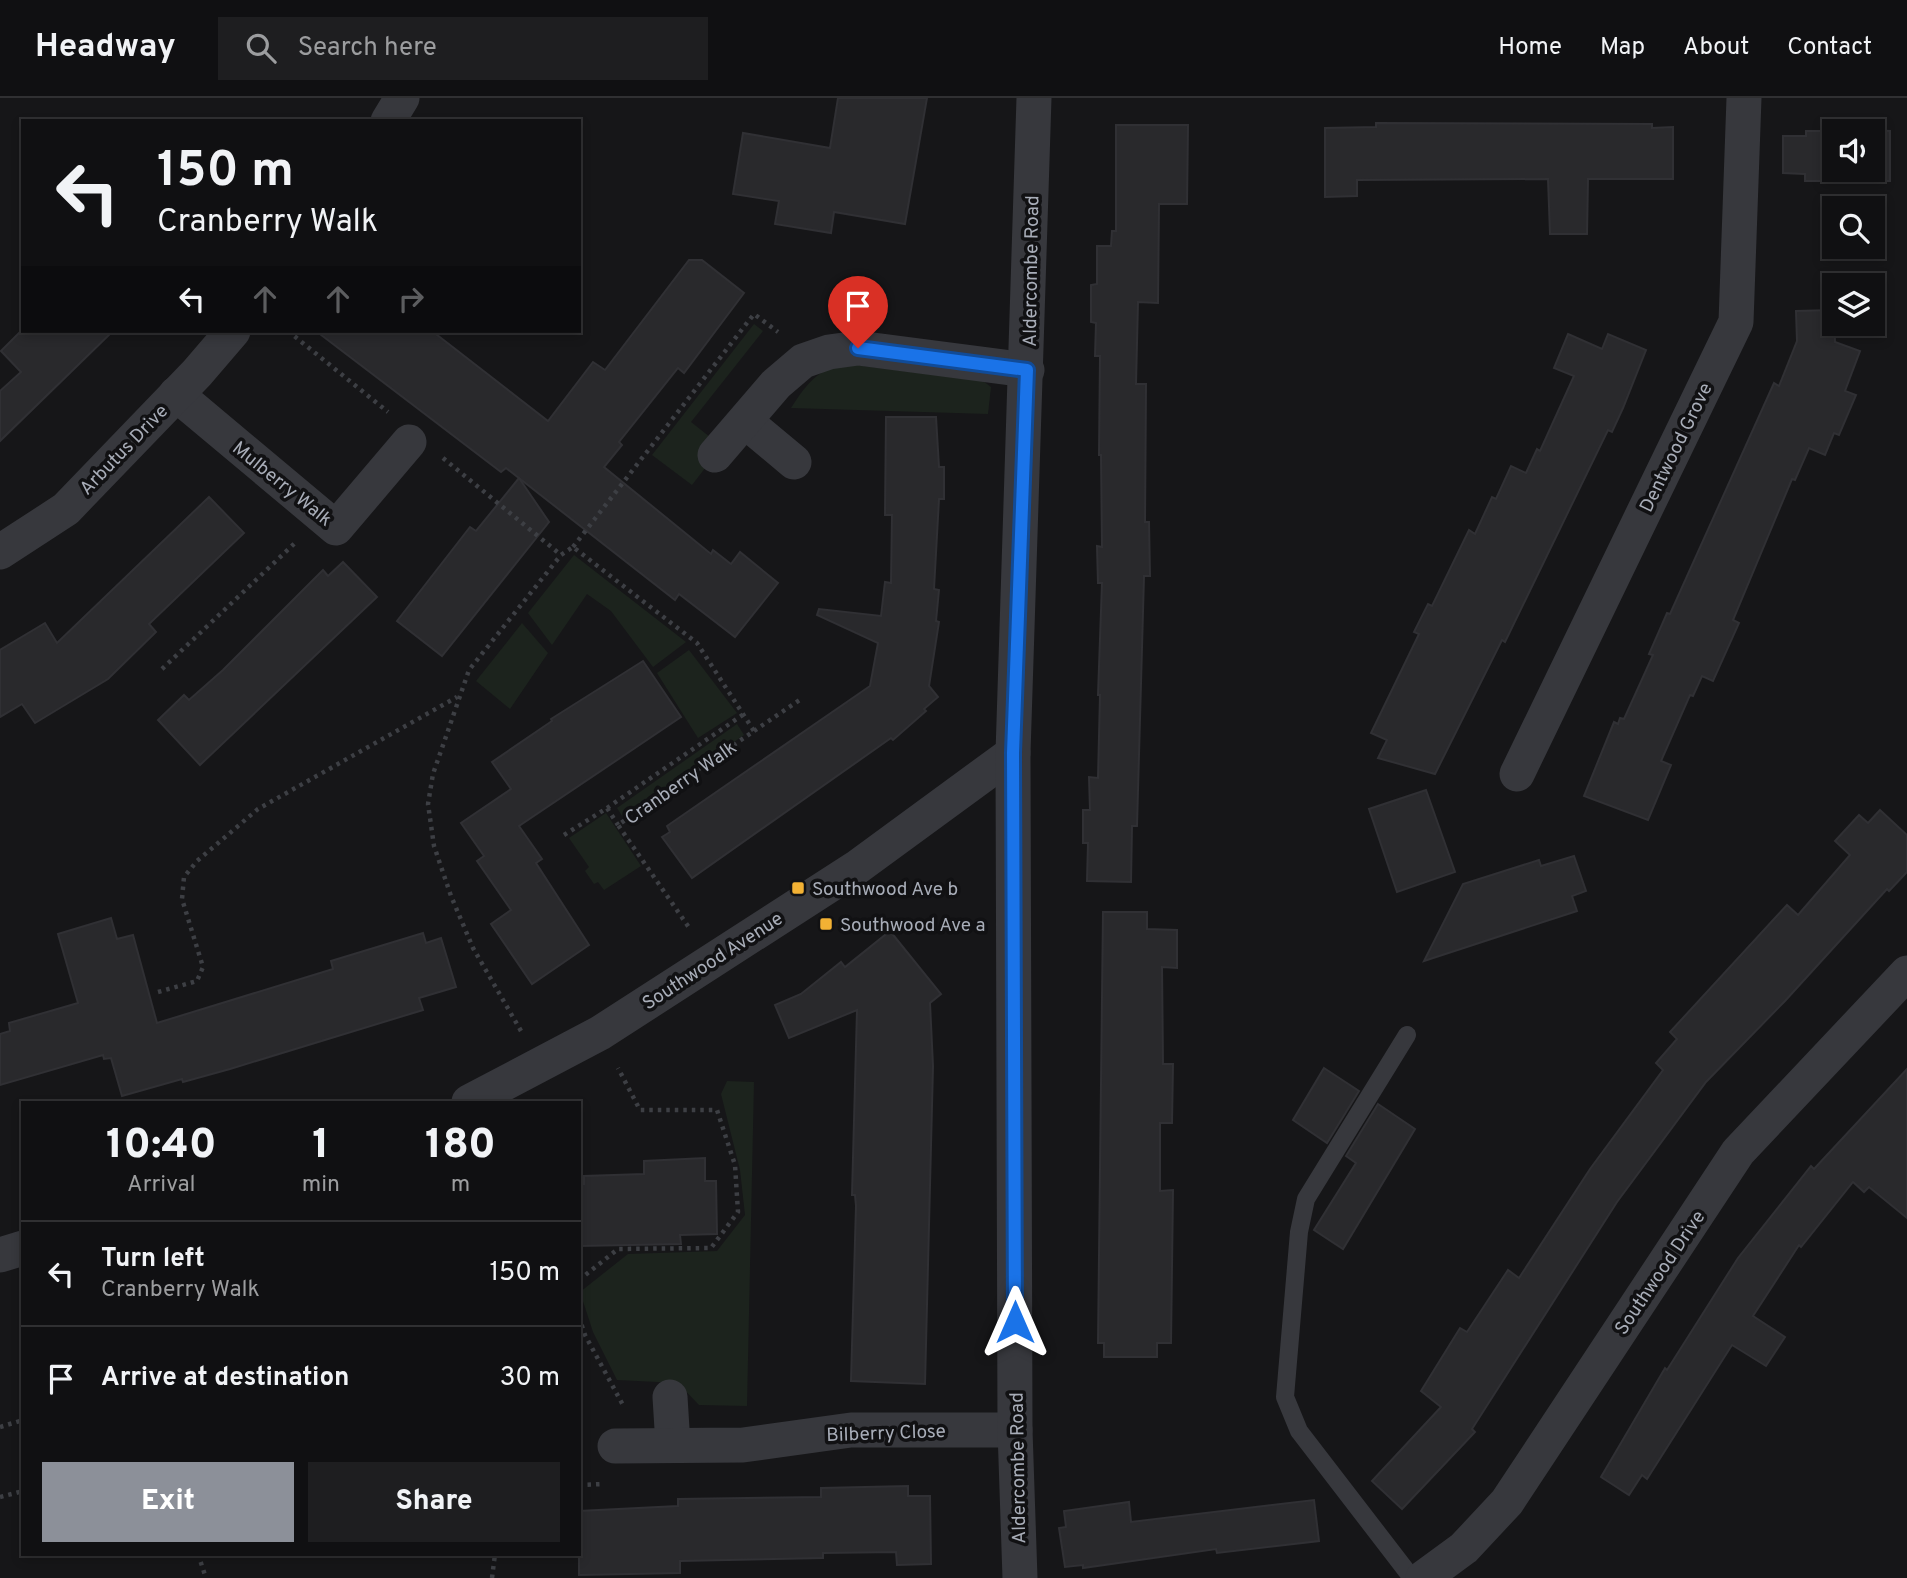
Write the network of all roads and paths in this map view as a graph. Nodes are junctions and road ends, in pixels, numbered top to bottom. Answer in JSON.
{"nodes":[{"id":1,"x":402,"y":98,"type":"edge"},
{"id":2,"x":1034,"y":98,"type":"edge"},
{"id":3,"x":1744,"y":98,"type":"edge"},
{"id":4,"x":389,"y":119,"type":"edge"},
{"id":5,"x":231,"y":333,"type":"edge"},
{"id":6,"x":291,"y":333,"type":"edge"},
{"id":7,"x":301,"y":341,"type":"dead end"},
{"id":8,"x":812,"y":358,"type":"junction"},
{"id":9,"x":1027,"y":370,"type":"junction"},
{"id":10,"x":176,"y":394,"type":"junction"},
{"id":11,"x":745,"y":421,"type":"junction"},
{"id":12,"x":409,"y":442,"type":"dead end"},
{"id":13,"x":715,"y":455,"type":"dead end"},
{"id":14,"x":794,"y":462,"type":"dead end"},
{"id":15,"x":322,"y":518,"type":"junction"},
{"id":16,"x":573,"y":547,"type":"junction"},
{"id":17,"x":0,"y":552,"type":"edge"},
{"id":18,"x":162,"y":668,"type":"dead end"},
{"id":19,"x":458,"y":697,"type":"junction"},
{"id":20,"x":802,"y":699,"type":"dead end"},
{"id":21,"x":744,"y":714,"type":"junction"},
{"id":22,"x":754,"y":731,"type":"junction"},
{"id":23,"x":1013,"y":753,"type":"junction"},
{"id":24,"x":1517,"y":774,"type":"dead end"},
{"id":25,"x":607,"y":808,"type":"junction"},
{"id":26,"x":618,"y":825,"type":"junction"},
{"id":27,"x":564,"y":835,"type":"dead end"},
{"id":28,"x":711,"y":960,"type":"junction"},
{"id":29,"x":1907,"y":973,"type":"edge"},
{"id":30,"x":158,"y":992,"type":"dead end"},
{"id":31,"x":503,"y":1003,"type":"dead end"},
{"id":32,"x":600,"y":1033,"type":"junction"},
{"id":33,"x":1407,"y":1035,"type":"dead end"},
{"id":34,"x":471,"y":1101,"type":"edge"},
{"id":35,"x":21,"y":1249,"type":"edge"},
{"id":36,"x":0,"y":1255,"type":"edge"},
{"id":37,"x":581,"y":1278,"type":"edge"},
{"id":38,"x":581,"y":1324,"type":"edge"},
{"id":39,"x":670,"y":1397,"type":"dead end"},
{"id":40,"x":21,"y":1421,"type":"edge"},
{"id":41,"x":0,"y":1427,"type":"edge"},
{"id":42,"x":1015,"y":1430,"type":"junction"},
{"id":43,"x":645,"y":1446,"type":"junction"},
{"id":44,"x":21,"y":1492,"type":"edge"},
{"id":45,"x":0,"y":1497,"type":"edge"},
{"id":46,"x":199,"y":1556,"type":"edge"},
{"id":47,"x":495,"y":1556,"type":"edge"},
{"id":48,"x":206,"y":1578,"type":"edge"},
{"id":49,"x":492,"y":1578,"type":"edge"},
{"id":50,"x":1020,"y":1578,"type":"edge"},
{"id":51,"x":1412,"y":1578,"type":"edge"},
{"id":52,"x":1423,"y":1578,"type":"edge"}],
"edges":[{"from":1,"to":4,"type":"street"},
{"from":2,"to":9,"type":"street","name":"Aldercombe Road"},
{"from":3,"to":24,"type":"street","name":"Dentwood Grove"},
{"from":5,"to":10,"type":"street","name":"Arbutus Drive"},
{"from":6,"to":7,"type":"path"},
{"from":8,"to":9,"type":"street"},
{"from":8,"to":11,"type":"street"},
{"from":8,"to":16,"type":"path"},
{"from":9,"to":23,"type":"street","name":"Aldercombe Road"},
{"from":10,"to":15,"type":"street","name":"Mulberry Walk"},
{"from":10,"to":17,"type":"street","name":"Arbutus Drive"},
{"from":11,"to":13,"type":"street"},
{"from":11,"to":14,"type":"street"},
{"from":12,"to":15,"type":"street","name":"Mulberry Walk"},
{"from":15,"to":18,"type":"path"},
{"from":16,"to":19,"type":"path"},
{"from":16,"to":21,"type":"path","name":"Cranberry Walk"},
{"from":19,"to":30,"type":"path"},
{"from":19,"to":31,"type":"path"},
{"from":20,"to":22,"type":"path"},
{"from":21,"to":22,"type":"path","name":"Cranberry Walk"},
{"from":21,"to":25,"type":"path"},
{"from":22,"to":26,"type":"path","name":"Cranberry Walk"},
{"from":23,"to":28,"type":"street","name":"Southwood Avenue"},
{"from":23,"to":42,"type":"street","name":"Aldercombe Road"},
{"from":25,"to":26,"type":"path"},
{"from":25,"to":27,"type":"path"},
{"from":26,"to":28,"type":"path","name":"Cranberry Walk"},
{"from":28,"to":32,"type":"street","name":"Southwood Avenue"},
{"from":29,"to":52,"type":"street","name":"Southwood Drive"},
{"from":32,"to":34,"type":"street","name":"Southwood Avenue"},
{"from":32,"to":37,"type":"path"},
{"from":33,"to":51,"type":"lane"},
{"from":35,"to":36,"type":"street"},
{"from":38,"to":43,"type":"path"},
{"from":39,"to":43,"type":"street"},
{"from":40,"to":41,"type":"path"},
{"from":42,"to":43,"type":"street","name":"Bilberry Close"},
{"from":42,"to":50,"type":"street","name":"Aldercombe Road"},
{"from":44,"to":45,"type":"path"},
{"from":46,"to":48,"type":"path"},
{"from":47,"to":49,"type":"path"}]}
